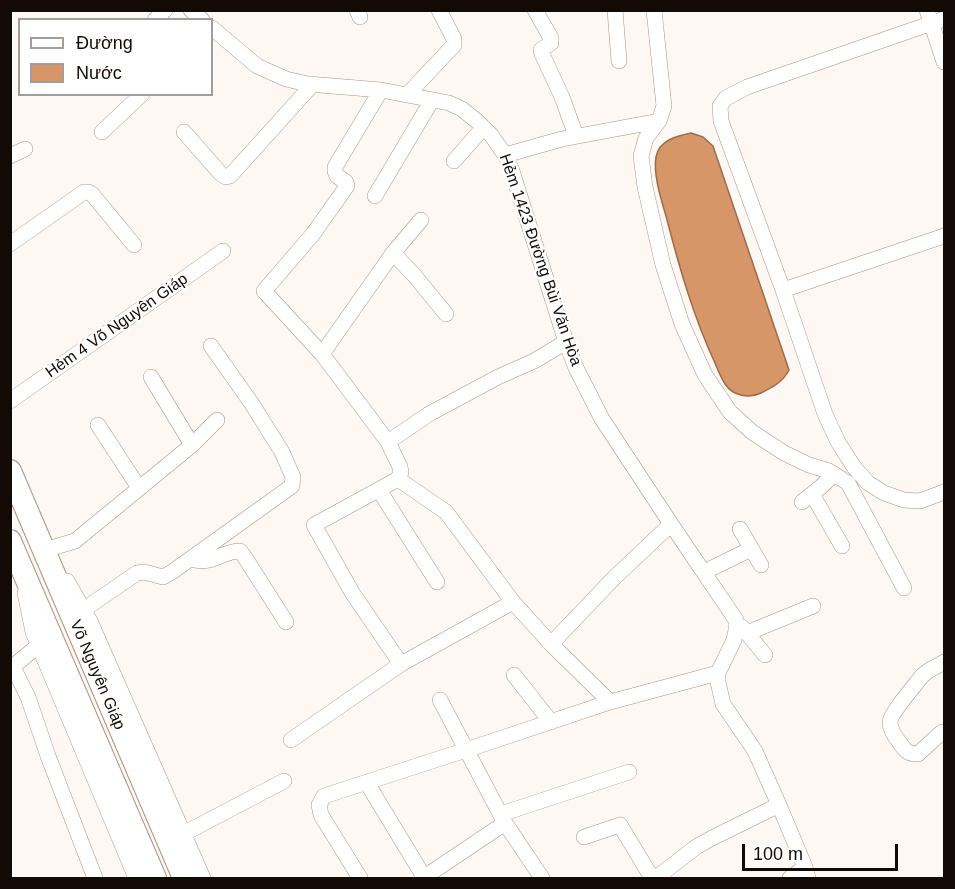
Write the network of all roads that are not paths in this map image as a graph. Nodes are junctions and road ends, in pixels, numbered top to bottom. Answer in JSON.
{"nodes":[{"id":1,"x":439,"y":10,"type":"edge"},
{"id":2,"x":535,"y":10,"type":"edge"},
{"id":3,"x":615,"y":10,"type":"edge"},
{"id":4,"x":654,"y":10,"type":"edge"},
{"id":5,"x":934,"y":18,"type":"edge"},
{"id":6,"x":213,"y":31,"type":"edge"},
{"id":7,"x":619,"y":61,"type":"dead end"},
{"id":8,"x":945,"y":62,"type":"edge"},
{"id":9,"x":313,"y":84,"type":"junction"},
{"id":10,"x":381,"y":90,"type":"junction"},
{"id":11,"x":407,"y":95,"type":"junction"},
{"id":12,"x":140,"y":96,"type":"edge"},
{"id":13,"x":432,"y":100,"type":"junction"},
{"id":14,"x":659,"y":121,"type":"junction"},
{"id":15,"x":483,"y":128,"type":"junction"},
{"id":16,"x":102,"y":132,"type":"dead end"},
{"id":17,"x":184,"y":132,"type":"dead end"},
{"id":18,"x":576,"y":136,"type":"junction"},
{"id":19,"x":25,"y":149,"type":"dead end"},
{"id":20,"x":505,"y":155,"type":"junction"},
{"id":21,"x":10,"y":156,"type":"edge"},
{"id":22,"x":454,"y":161,"type":"dead end"},
{"id":23,"x":375,"y":196,"type":"dead end"},
{"id":24,"x":421,"y":220,"type":"dead end"},
{"id":25,"x":945,"y":236,"type":"edge"},
{"id":26,"x":10,"y":244,"type":"edge"},
{"id":27,"x":134,"y":245,"type":"dead end"},
{"id":28,"x":223,"y":251,"type":"dead end"},
{"id":29,"x":393,"y":253,"type":"junction"},
{"id":30,"x":783,"y":290,"type":"junction"},
{"id":31,"x":446,"y":314,"type":"dead end"},
{"id":32,"x":566,"y":342,"type":"junction"},
{"id":33,"x":211,"y":346,"type":"dead end"},
{"id":34,"x":322,"y":354,"type":"junction"},
{"id":35,"x":151,"y":377,"type":"dead end"},
{"id":36,"x":10,"y":401,"type":"edge"},
{"id":37,"x":217,"y":420,"type":"dead end"},
{"id":38,"x":98,"y":425,"type":"dead end"},
{"id":39,"x":388,"y":442,"type":"junction"},
{"id":40,"x":192,"y":445,"type":"junction"},
{"id":41,"x":10,"y":471,"type":"edge"},
{"id":42,"x":834,"y":474,"type":"junction"},
{"id":43,"x":398,"y":479,"type":"junction"},
{"id":44,"x":139,"y":488,"type":"junction"},
{"id":45,"x":379,"y":490,"type":"junction"},
{"id":46,"x":945,"y":492,"type":"edge"},
{"id":47,"x":671,"y":524,"type":"junction"},
{"id":48,"x":34,"y":526,"type":"junction"},
{"id":49,"x":740,"y":529,"type":"dead end"},
{"id":50,"x":842,"y":546,"type":"dead end"},
{"id":51,"x":13,"y":549,"type":"edge"},
{"id":52,"x":48,"y":549,"type":"junction"},
{"id":53,"x":751,"y":549,"type":"junction"},
{"id":54,"x":191,"y":559,"type":"junction"},
{"id":55,"x":761,"y":565,"type":"dead end"},
{"id":56,"x":704,"y":572,"type":"junction"},
{"id":57,"x":437,"y":582,"type":"dead end"},
{"id":58,"x":904,"y":588,"type":"dead end"},
{"id":59,"x":513,"y":602,"type":"junction"},
{"id":60,"x":813,"y":606,"type":"dead end"},
{"id":61,"x":83,"y":610,"type":"junction"},
{"id":62,"x":736,"y":620,"type":"junction"},
{"id":63,"x":286,"y":622,"type":"dead end"},
{"id":64,"x":747,"y":633,"type":"junction"},
{"id":65,"x":551,"y":644,"type":"junction"},
{"id":66,"x":39,"y":645,"type":"junction"},
{"id":67,"x":765,"y":655,"type":"dead end"},
{"id":68,"x":945,"y":662,"type":"edge"},
{"id":69,"x":401,"y":664,"type":"junction"},
{"id":70,"x":12,"y":668,"type":"edge"},
{"id":71,"x":718,"y":673,"type":"junction"},
{"id":72,"x":514,"y":675,"type":"dead end"},
{"id":73,"x":440,"y":700,"type":"dead end"},
{"id":74,"x":610,"y":702,"type":"junction"},
{"id":75,"x":551,"y":722,"type":"junction"},
{"id":76,"x":942,"y":732,"type":"dead end"},
{"id":77,"x":291,"y":740,"type":"dead end"},
{"id":78,"x":466,"y":750,"type":"junction"},
{"id":79,"x":629,"y":772,"type":"dead end"},
{"id":80,"x":284,"y":781,"type":"dead end"},
{"id":81,"x":367,"y":783,"type":"junction"},
{"id":82,"x":779,"y":805,"type":"junction"},
{"id":83,"x":503,"y":818,"type":"junction"},
{"id":84,"x":183,"y":834,"type":"junction"},
{"id":85,"x":584,"y":837,"type":"dead end"},
{"id":86,"x":807,"y":873,"type":"edge"},
{"id":87,"x":424,"y":878,"type":"edge"},
{"id":88,"x":95,"y":879,"type":"edge"},
{"id":89,"x":136,"y":879,"type":"edge"},
{"id":90,"x":155,"y":879,"type":"edge"},
{"id":91,"x":184,"y":879,"type":"edge"},
{"id":92,"x":202,"y":879,"type":"edge"},
{"id":93,"x":360,"y":879,"type":"edge"},
{"id":94,"x":542,"y":879,"type":"edge"},
{"id":95,"x":654,"y":879,"type":"edge"},
{"id":96,"x":790,"y":879,"type":"edge"}],
"edges":[{"from":1,"to":11,"type":"street"},
{"from":2,"to":18,"type":"street"},
{"from":3,"to":7,"type":"street"},
{"from":4,"to":14,"type":"street"},
{"from":5,"to":8,"type":"street"},
{"from":5,"to":30,"type":"street"},
{"from":6,"to":9,"type":"street","name":"Hẻm 1423 Đường Bùi Văn Hòa"},
{"from":9,"to":10,"type":"street","name":"Hẻm 1423 Đường Bùi Văn Hòa"},
{"from":9,"to":17,"type":"street"},
{"from":10,"to":11,"type":"street","name":"Hẻm 1423 Đường Bùi Văn Hòa"},
{"from":10,"to":34,"type":"street"},
{"from":11,"to":13,"type":"street","name":"Hẻm 1423 Đường Bùi Văn Hòa"},
{"from":12,"to":16,"type":"street"},
{"from":13,"to":15,"type":"street","name":"Hẻm 1423 Đường Bùi Văn Hòa"},
{"from":13,"to":23,"type":"street"},
{"from":14,"to":18,"type":"street"},
{"from":14,"to":42,"type":"street"},
{"from":15,"to":20,"type":"street","name":"Hẻm 1423 Đường Bùi Văn Hòa"},
{"from":15,"to":22,"type":"street"},
{"from":18,"to":20,"type":"street"},
{"from":19,"to":21,"type":"street"},
{"from":20,"to":32,"type":"street","name":"Hẻm 1423 Đường Bùi Văn Hòa"},
{"from":24,"to":29,"type":"street"},
{"from":25,"to":30,"type":"street"},
{"from":26,"to":27,"type":"street"},
{"from":28,"to":36,"type":"street","name":"Hẻm 4 Võ Nguyên Giáp"},
{"from":29,"to":31,"type":"street"},
{"from":29,"to":34,"type":"street"},
{"from":30,"to":46,"type":"street"},
{"from":32,"to":39,"type":"street"},
{"from":32,"to":47,"type":"street","name":"Hẻm 1423 Đường Bùi Văn Hòa"},
{"from":33,"to":54,"type":"street"},
{"from":34,"to":39,"type":"street"},
{"from":35,"to":40,"type":"street"},
{"from":37,"to":40,"type":"street"},
{"from":38,"to":44,"type":"street"},
{"from":39,"to":43,"type":"street"},
{"from":40,"to":44,"type":"street"},
{"from":41,"to":48,"type":"highway","name":"Võ Nguyên Giáp"},
{"from":42,"to":50,"type":"street"},
{"from":42,"to":58,"type":"street"},
{"from":43,"to":45,"type":"street"},
{"from":43,"to":59,"type":"street"},
{"from":44,"to":52,"type":"street"},
{"from":45,"to":57,"type":"street"},
{"from":45,"to":69,"type":"street"},
{"from":47,"to":56,"type":"street","name":"Hẻm 1423 Đường Bùi Văn Hòa"},
{"from":47,"to":65,"type":"street"},
{"from":48,"to":52,"type":"street"},
{"from":48,"to":91,"type":"highway","name":"Võ Nguyên Giáp"},
{"from":49,"to":53,"type":"street"},
{"from":51,"to":66,"type":"street"},
{"from":51,"to":90,"type":"highway","name":"Võ Nguyên Giáp"},
{"from":52,"to":61,"type":"street"},
{"from":53,"to":55,"type":"street"},
{"from":53,"to":56,"type":"street"},
{"from":54,"to":61,"type":"street"},
{"from":54,"to":63,"type":"street"},
{"from":56,"to":62,"type":"street","name":"Hẻm 1423 Đường Bùi Văn Hòa"},
{"from":59,"to":65,"type":"street"},
{"from":59,"to":69,"type":"street"},
{"from":60,"to":64,"type":"street"},
{"from":61,"to":84,"type":"street"},
{"from":62,"to":64,"type":"street","name":"Hẻm 1423 Đường Bùi Văn Hòa"},
{"from":62,"to":71,"type":"street"},
{"from":64,"to":67,"type":"street","name":"Hẻm 1423 Đường Bùi Văn Hòa"},
{"from":65,"to":74,"type":"street"},
{"from":66,"to":70,"type":"street"},
{"from":66,"to":89,"type":"street"},
{"from":68,"to":76,"type":"street"},
{"from":69,"to":77,"type":"street"},
{"from":70,"to":88,"type":"street"},
{"from":71,"to":74,"type":"street"},
{"from":71,"to":82,"type":"street"},
{"from":72,"to":75,"type":"street"},
{"from":73,"to":78,"type":"street"},
{"from":74,"to":75,"type":"street"},
{"from":75,"to":78,"type":"street"},
{"from":78,"to":81,"type":"street"},
{"from":78,"to":83,"type":"street"},
{"from":79,"to":83,"type":"street"},
{"from":80,"to":84,"type":"street"},
{"from":81,"to":87,"type":"street"},
{"from":81,"to":93,"type":"street"},
{"from":82,"to":86,"type":"street"},
{"from":82,"to":95,"type":"street"},
{"from":83,"to":87,"type":"street"},
{"from":83,"to":94,"type":"street"},
{"from":84,"to":92,"type":"street"},
{"from":85,"to":95,"type":"street"},
{"from":86,"to":96,"type":"street"}]}
